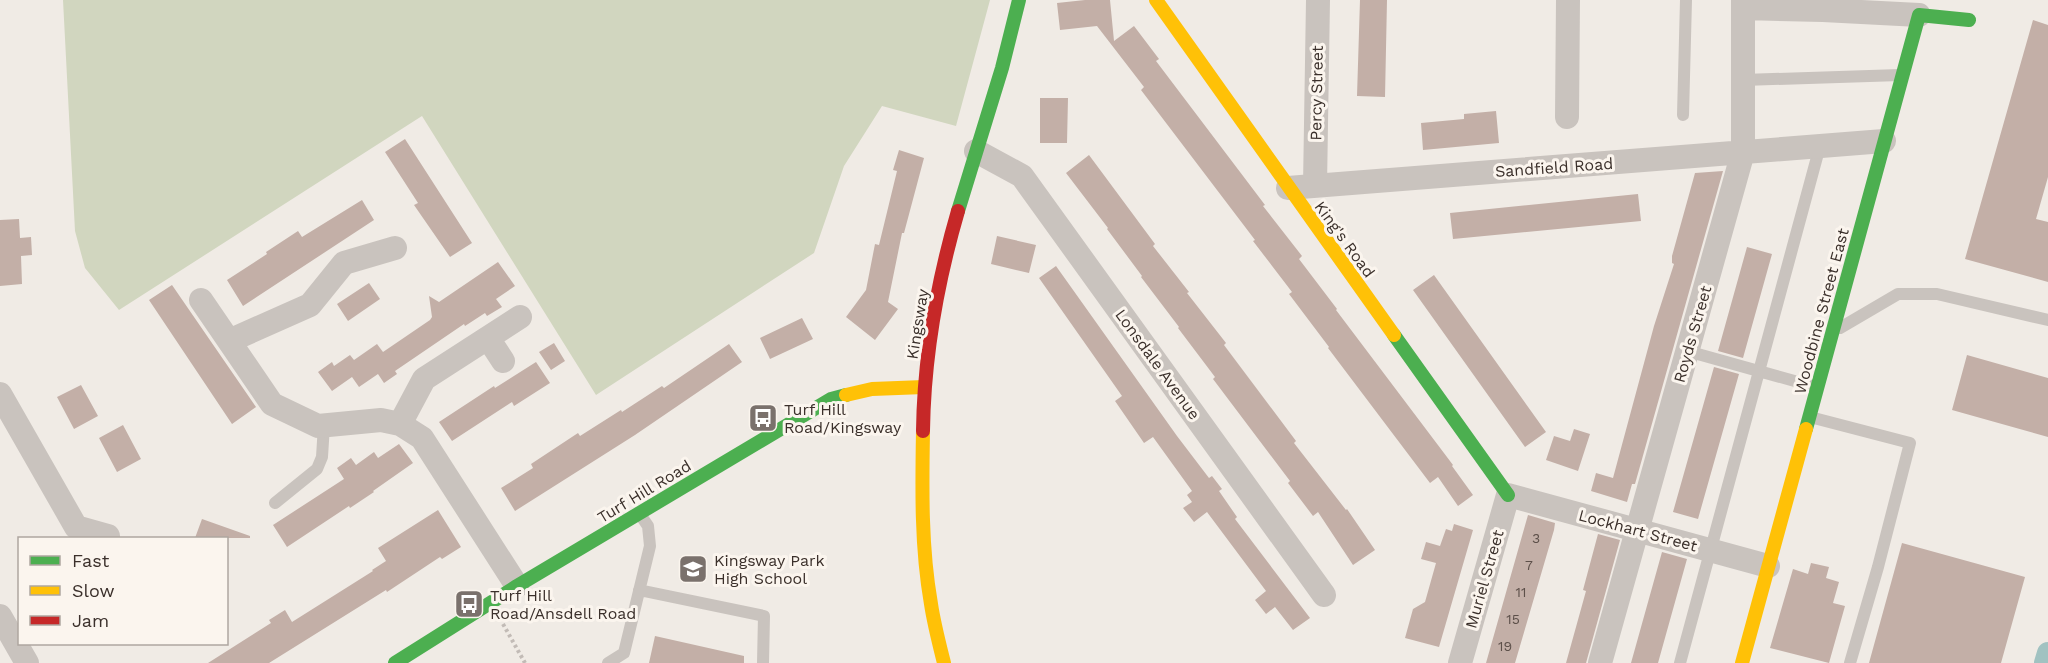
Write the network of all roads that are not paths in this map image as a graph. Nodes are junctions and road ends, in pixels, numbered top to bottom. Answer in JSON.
{"nodes":[{"id":1,"x":1019,"y":0,"type":"edge"},
{"id":2,"x":1156,"y":0,"type":"edge"},
{"id":3,"x":1318,"y":0,"type":"edge"},
{"id":4,"x":1568,"y":0,"type":"edge"},
{"id":5,"x":1686,"y":0,"type":"edge"},
{"id":6,"x":1743,"y":4,"type":"edge"},
{"id":7,"x":1823,"y":5,"type":"edge"},
{"id":8,"x":1919,"y":15,"type":"junction"},
{"id":9,"x":1969,"y":20,"type":"dead end"},
{"id":10,"x":1901,"y":75,"type":"junction"},
{"id":11,"x":1743,"y":80,"type":"junction"},
{"id":12,"x":1683,"y":114,"type":"dead end"},
{"id":13,"x":1567,"y":117,"type":"dead end"},
{"id":14,"x":1884,"y":141,"type":"junction"},
{"id":15,"x":1820,"y":146,"type":"junction"},
{"id":16,"x":976,"y":151,"type":"junction"},
{"id":17,"x":1743,"y":152,"type":"junction"},
{"id":18,"x":1315,"y":186,"type":"junction"},
{"id":19,"x":1288,"y":188,"type":"junction"},
{"id":20,"x":394,"y":248,"type":"dead end"},
{"id":21,"x":201,"y":300,"type":"dead end"},
{"id":22,"x":520,"y":317,"type":"dead end"},
{"id":23,"x":2048,"y":320,"type":"edge"},
{"id":24,"x":1833,"y":332,"type":"junction"},
{"id":25,"x":488,"y":338,"type":"junction"},
{"id":26,"x":229,"y":341,"type":"junction"},
{"id":27,"x":1687,"y":351,"type":"junction"},
{"id":28,"x":502,"y":362,"type":"dead end"},
{"id":29,"x":1760,"y":370,"type":"junction"},
{"id":30,"x":924,"y":387,"type":"junction"},
{"id":31,"x":1817,"y":387,"type":"junction"},
{"id":32,"x":0,"y":394,"type":"edge"},
{"id":33,"x":1809,"y":417,"type":"junction"},
{"id":34,"x":400,"y":424,"type":"junction"},
{"id":35,"x":324,"y":425,"type":"junction"},
{"id":36,"x":1508,"y":495,"type":"junction"},
{"id":37,"x":275,"y":502,"type":"dead end"},
{"id":38,"x":639,"y":513,"type":"junction"},
{"id":39,"x":1637,"y":530,"type":"junction"},
{"id":40,"x":108,"y":536,"type":"dead end"},
{"id":41,"x":1712,"y":550,"type":"junction"},
{"id":42,"x":1768,"y":566,"type":"junction"},
{"id":43,"x":517,"y":586,"type":"junction"},
{"id":44,"x":639,"y":590,"type":"junction"},
{"id":45,"x":1324,"y":595,"type":"dead end"},
{"id":46,"x":0,"y":616,"type":"edge"},
{"id":47,"x":27,"y":663,"type":"edge"},
{"id":48,"x":395,"y":663,"type":"edge"},
{"id":49,"x":608,"y":663,"type":"edge"},
{"id":50,"x":763,"y":663,"type":"edge"},
{"id":51,"x":944,"y":663,"type":"edge"},
{"id":52,"x":1460,"y":663,"type":"edge"},
{"id":53,"x":1600,"y":663,"type":"edge"},
{"id":54,"x":1680,"y":663,"type":"edge"},
{"id":55,"x":1742,"y":663,"type":"edge"},
{"id":56,"x":1850,"y":663,"type":"edge"}],
"edges":[{"from":1,"to":16,"type":"main road","name":"Kingsway"},
{"from":2,"to":19,"type":"main road","name":"King's Road"},
{"from":3,"to":18,"type":"street","name":"Percy Street"},
{"from":4,"to":13,"type":"street"},
{"from":5,"to":12,"type":"lane"},
{"from":6,"to":7,"type":"street"},
{"from":6,"to":11,"type":"street","name":"Royds Street"},
{"from":7,"to":8,"type":"street"},
{"from":8,"to":9,"type":"main road"},
{"from":8,"to":10,"type":"main road","name":"Woodbine Street East"},
{"from":10,"to":11,"type":"lane"},
{"from":10,"to":14,"type":"main road","name":"Woodbine Street East"},
{"from":11,"to":17,"type":"street","name":"Royds Street"},
{"from":14,"to":15,"type":"street","name":"Sandfield Road"},
{"from":14,"to":24,"type":"main road","name":"Woodbine Street East"},
{"from":15,"to":17,"type":"street","name":"Sandfield Road"},
{"from":15,"to":29,"type":"lane"},
{"from":16,"to":30,"type":"main road","name":"Kingsway"},
{"from":16,"to":45,"type":"street","name":"Lonsdale Avenue"},
{"from":17,"to":18,"type":"street","name":"Sandfield Road"},
{"from":17,"to":27,"type":"street","name":"Royds Street"},
{"from":18,"to":19,"type":"street","name":"Sandfield Road"},
{"from":19,"to":36,"type":"main road","name":"King's Road"},
{"from":20,"to":26,"type":"street"},
{"from":21,"to":26,"type":"street"},
{"from":22,"to":25,"type":"street"},
{"from":23,"to":24,"type":"lane"},
{"from":24,"to":31,"type":"main road","name":"Woodbine Street East"},
{"from":25,"to":28,"type":"street"},
{"from":25,"to":34,"type":"street"},
{"from":26,"to":35,"type":"street"},
{"from":27,"to":29,"type":"lane"},
{"from":27,"to":39,"type":"street","name":"Royds Street"},
{"from":29,"to":31,"type":"lane"},
{"from":29,"to":41,"type":"lane"},
{"from":30,"to":38,"type":"main road","name":"Turf Hill Road"},
{"from":30,"to":51,"type":"main road","name":"Kingsway"},
{"from":31,"to":33,"type":"main road","name":"Woodbine Street East"},
{"from":32,"to":40,"type":"street"},
{"from":33,"to":42,"type":"main road","name":"Woodbine Street East"},
{"from":33,"to":56,"type":"lane"},
{"from":34,"to":35,"type":"street"},
{"from":34,"to":43,"type":"street"},
{"from":35,"to":37,"type":"lane"},
{"from":36,"to":39,"type":"street","name":"Lockhart Street"},
{"from":36,"to":52,"type":"street","name":"Muriel Street"},
{"from":38,"to":43,"type":"main road","name":"Turf Hill Road"},
{"from":38,"to":44,"type":"lane"},
{"from":39,"to":41,"type":"street","name":"Lockhart Street"},
{"from":39,"to":53,"type":"street","name":"Royds Street"},
{"from":41,"to":42,"type":"street","name":"Lockhart Street"},
{"from":41,"to":54,"type":"lane"},
{"from":42,"to":55,"type":"main road","name":"Woodbine Street East"},
{"from":43,"to":48,"type":"main road","name":"Turf Hill Road"},
{"from":44,"to":49,"type":"lane"},
{"from":44,"to":50,"type":"lane"},
{"from":46,"to":47,"type":"street"}]}
